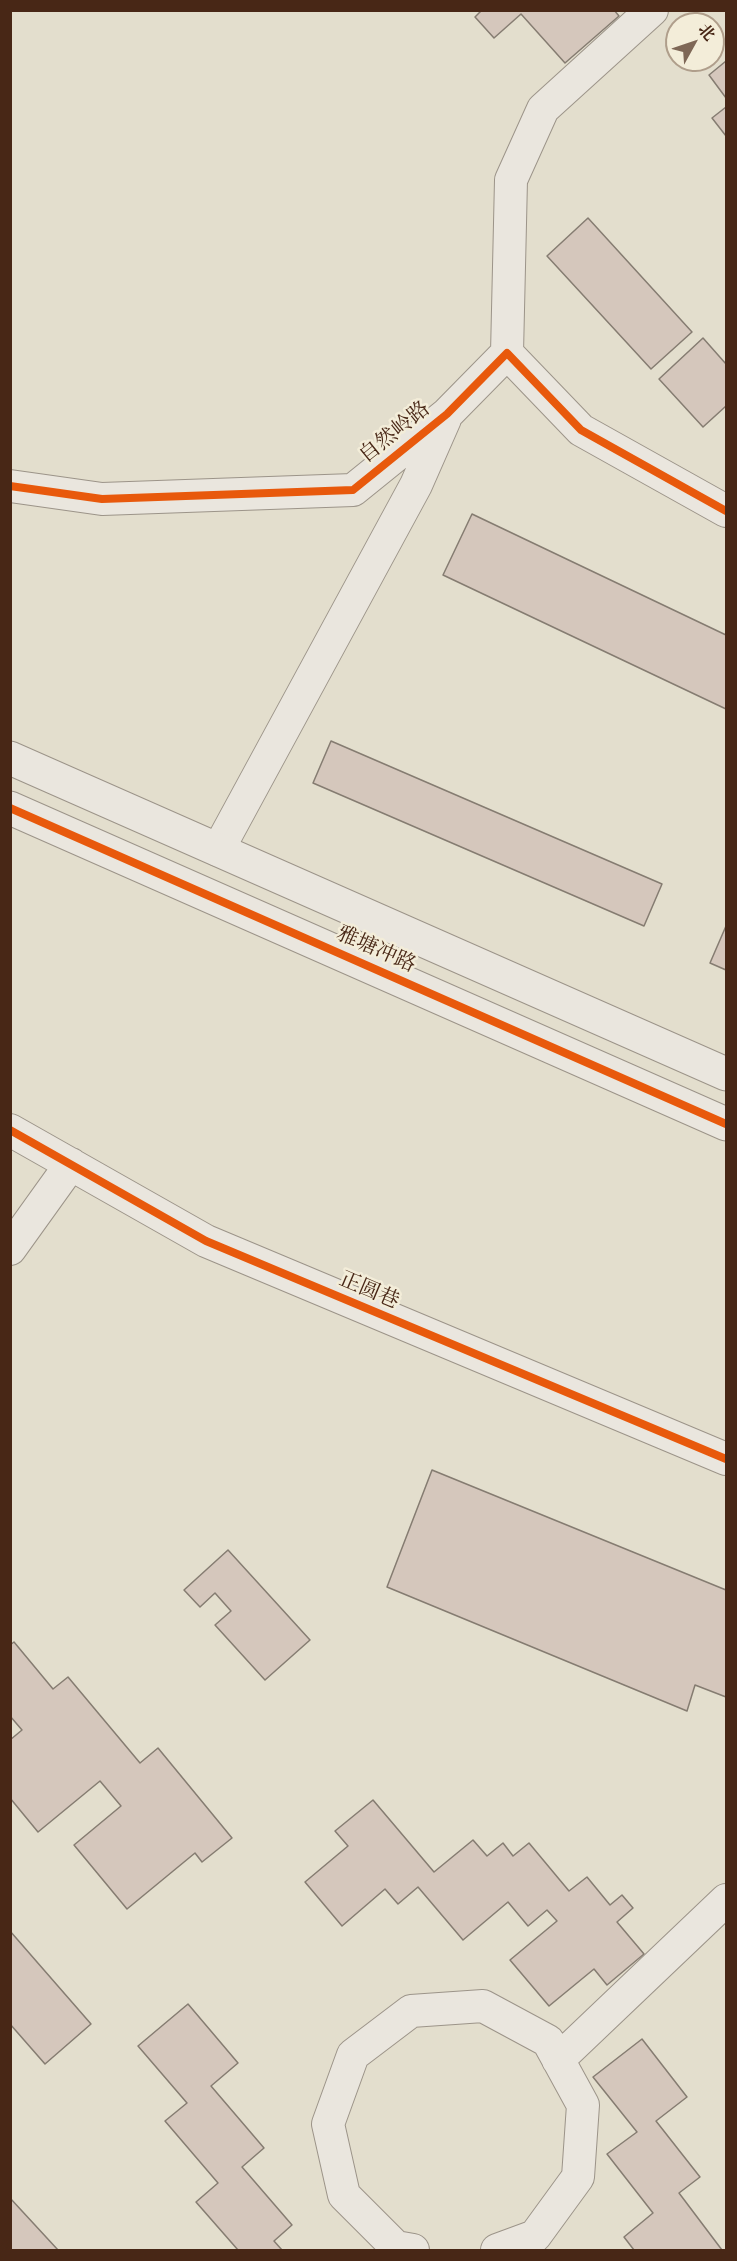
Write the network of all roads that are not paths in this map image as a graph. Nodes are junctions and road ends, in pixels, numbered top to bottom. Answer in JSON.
{"nodes":[{"id":1,"x":652,"y":10,"type":"edge"},
{"id":2,"x":507,"y":353,"type":"junction"},
{"id":3,"x":447,"y":414,"type":"junction"},
{"id":4,"x":10,"y":486,"type":"edge"},
{"id":5,"x":726,"y":510,"type":"edge"},
{"id":6,"x":10,"y":758,"type":"edge"},
{"id":7,"x":10,"y":808,"type":"edge"},
{"id":8,"x":218,"y":850,"type":"junction"},
{"id":9,"x":726,"y":1074,"type":"edge"},
{"id":10,"x":726,"y":1124,"type":"edge"},
{"id":11,"x":10,"y":1130,"type":"edge"},
{"id":12,"x":71,"y":1164,"type":"junction"},
{"id":13,"x":10,"y":1249,"type":"edge"},
{"id":14,"x":726,"y":1459,"type":"edge"},
{"id":15,"x":726,"y":1899,"type":"edge"},
{"id":16,"x":558,"y":2060,"type":"junction"},
{"id":17,"x":413,"y":2250,"type":"edge"},
{"id":18,"x":497,"y":2250,"type":"edge"}],
"edges":[{"from":1,"to":2,"type":"street"},
{"from":2,"to":3,"type":"street","name":"自然岭路"},
{"from":2,"to":5,"type":"street"},
{"from":3,"to":4,"type":"street","name":"自然岭路"},
{"from":3,"to":8,"type":"street"},
{"from":6,"to":8,"type":"street","name":"雅塘冲路"},
{"from":7,"to":10,"type":"street","name":"雅塘冲路"},
{"from":8,"to":9,"type":"street","name":"雅塘冲路"},
{"from":11,"to":12,"type":"street","name":"正圆巷"},
{"from":12,"to":13,"type":"street"},
{"from":12,"to":14,"type":"street","name":"正圆巷"},
{"from":15,"to":16,"type":"street"},
{"from":16,"to":17,"type":"street"},
{"from":16,"to":18,"type":"street"}]}
